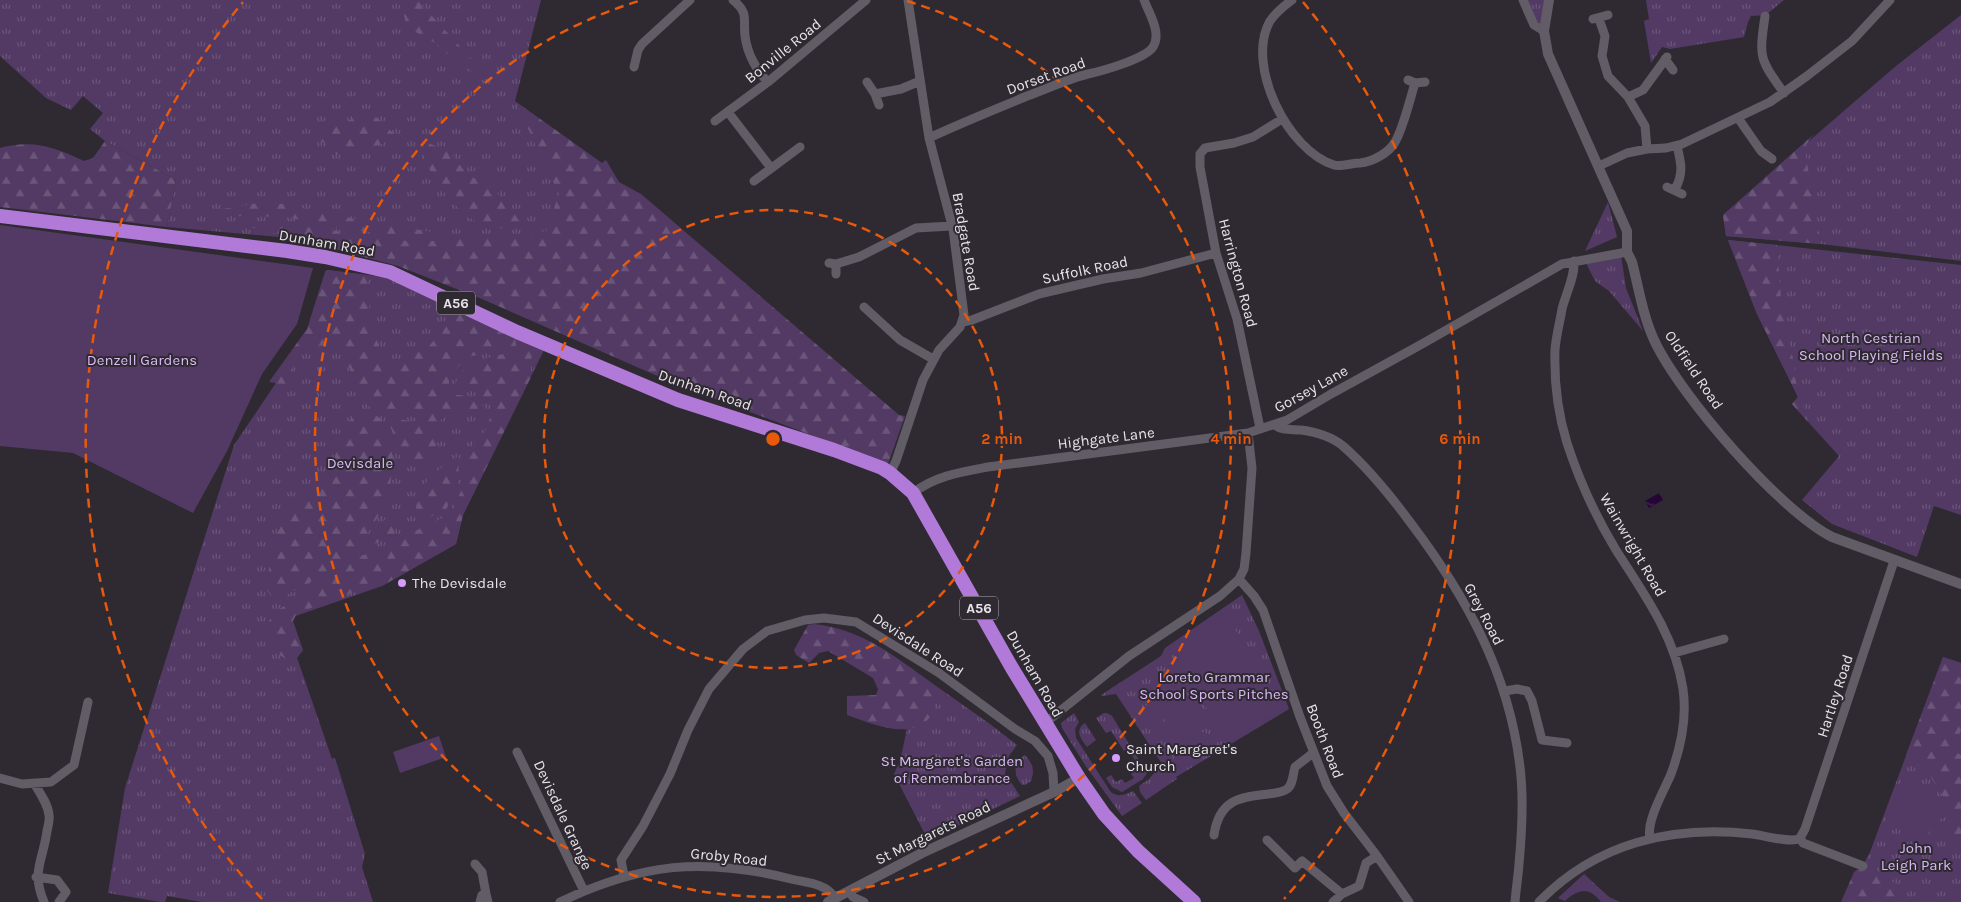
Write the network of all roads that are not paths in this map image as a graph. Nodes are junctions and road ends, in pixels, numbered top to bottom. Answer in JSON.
{"nodes":[{"id":1,"x":690,"y":0,"type":"edge"},
{"id":2,"x":733,"y":0,"type":"edge"},
{"id":3,"x":866,"y":0,"type":"edge"},
{"id":4,"x":908,"y":0,"type":"edge"},
{"id":5,"x":1144,"y":0,"type":"edge"},
{"id":6,"x":1292,"y":0,"type":"edge"},
{"id":7,"x":1523,"y":0,"type":"edge"},
{"id":8,"x":1549,"y":0,"type":"edge"},
{"id":9,"x":1890,"y":0,"type":"edge"},
{"id":10,"x":755,"y":11,"type":"dead end"},
{"id":11,"x":745,"y":14,"type":"junction"},
{"id":12,"x":1765,"y":16,"type":"dead end"},
{"id":13,"x":1600,"y":18,"type":"dead end"},
{"id":14,"x":1544,"y":31,"type":"junction"},
{"id":15,"x":634,"y":66,"type":"dead end"},
{"id":16,"x":1673,"y":70,"type":"dead end"},
{"id":17,"x":920,"y":81,"type":"junction"},
{"id":18,"x":768,"y":82,"type":"junction"},
{"id":19,"x":866,"y":82,"type":"dead end"},
{"id":20,"x":1425,"y":82,"type":"dead end"},
{"id":21,"x":1784,"y":92,"type":"junction"},
{"id":22,"x":875,"y":94,"type":"junction"},
{"id":23,"x":1628,"y":97,"type":"junction"},
{"id":24,"x":879,"y":105,"type":"dead end"},
{"id":25,"x":728,"y":112,"type":"junction"},
{"id":26,"x":1738,"y":118,"type":"junction"},
{"id":27,"x":1282,"y":119,"type":"junction"},
{"id":28,"x":715,"y":121,"type":"dead end"},
{"id":29,"x":929,"y":138,"type":"junction"},
{"id":30,"x":1676,"y":146,"type":"junction"},
{"id":31,"x":800,"y":147,"type":"dead end"},
{"id":32,"x":1647,"y":149,"type":"junction"},
{"id":33,"x":1772,"y":159,"type":"dead end"},
{"id":34,"x":1599,"y":166,"type":"junction"},
{"id":35,"x":771,"y":168,"type":"junction"},
{"id":36,"x":754,"y":181,"type":"dead end"},
{"id":37,"x":1675,"y":190,"type":"dead end"},
{"id":38,"x":0,"y":216,"type":"edge"},
{"id":39,"x":952,"y":226,"type":"junction"},
{"id":40,"x":1216,"y":252,"type":"junction"},
{"id":41,"x":1627,"y":252,"type":"junction"},
{"id":42,"x":1574,"y":261,"type":"junction"},
{"id":43,"x":836,"y":274,"type":"dead end"},
{"id":44,"x":864,"y":307,"type":"dead end"},
{"id":45,"x":963,"y":322,"type":"junction"},
{"id":46,"x":933,"y":359,"type":"junction"},
{"id":47,"x":1276,"y":425,"type":"junction"},
{"id":48,"x":1260,"y":428,"type":"junction"},
{"id":49,"x":1248,"y":434,"type":"junction"},
{"id":50,"x":890,"y":473,"type":"junction"},
{"id":51,"x":913,"y":494,"type":"junction"},
{"id":52,"x":1894,"y":561,"type":"junction"},
{"id":53,"x":1239,"y":579,"type":"junction"},
{"id":54,"x":1961,"y":584,"type":"edge"},
{"id":55,"x":1724,"y":639,"type":"dead end"},
{"id":56,"x":1674,"y":652,"type":"junction"},
{"id":57,"x":1505,"y":691,"type":"junction"},
{"id":58,"x":88,"y":702,"type":"dead end"},
{"id":59,"x":1045,"y":723,"type":"junction"},
{"id":60,"x":1567,"y":743,"type":"dead end"},
{"id":61,"x":517,"y":752,"type":"dead end"},
{"id":62,"x":1313,"y":753,"type":"junction"},
{"id":63,"x":0,"y":778,"type":"edge"},
{"id":64,"x":1079,"y":778,"type":"junction"},
{"id":65,"x":34,"y":784,"type":"junction"},
{"id":66,"x":1054,"y":792,"type":"junction"},
{"id":67,"x":1214,"y":835,"type":"dead end"},
{"id":68,"x":1650,"y":838,"type":"junction"},
{"id":69,"x":1800,"y":838,"type":"junction"},
{"id":70,"x":1267,"y":840,"type":"dead end"},
{"id":71,"x":1377,"y":856,"type":"junction"},
{"id":72,"x":475,"y":864,"type":"dead end"},
{"id":73,"x":1863,"y":866,"type":"dead end"},
{"id":74,"x":624,"y":876,"type":"junction"},
{"id":75,"x":36,"y":877,"type":"junction"},
{"id":76,"x":584,"y":891,"type":"junction"},
{"id":77,"x":849,"y":891,"type":"junction"},
{"id":78,"x":1342,"y":894,"type":"junction"},
{"id":79,"x":487,"y":898,"type":"edge"},
{"id":80,"x":832,"y":900,"type":"edge"},
{"id":81,"x":44,"y":902,"type":"edge"},
{"id":82,"x":59,"y":902,"type":"edge"},
{"id":83,"x":480,"y":902,"type":"edge"},
{"id":84,"x":560,"y":902,"type":"edge"},
{"id":85,"x":864,"y":902,"type":"edge"},
{"id":86,"x":1194,"y":902,"type":"edge"},
{"id":87,"x":1333,"y":902,"type":"edge"},
{"id":88,"x":1408,"y":902,"type":"edge"},
{"id":89,"x":1515,"y":902,"type":"edge"},
{"id":90,"x":1539,"y":902,"type":"edge"}],
"edges":[{"from":1,"to":15,"type":"street"},
{"from":2,"to":11,"type":"street"},
{"from":3,"to":18,"type":"street","name":"Bonville Road"},
{"from":4,"to":17,"type":"street","name":"Bradgate Road"},
{"from":5,"to":29,"type":"street","name":"Dorset Road"},
{"from":6,"to":27,"type":"street"},
{"from":7,"to":14,"type":"street","name":"Oldfield Road"},
{"from":8,"to":14,"type":"street"},
{"from":9,"to":21,"type":"street"},
{"from":10,"to":11,"type":"street"},
{"from":11,"to":18,"type":"street"},
{"from":12,"to":21,"type":"street"},
{"from":13,"to":23,"type":"street"},
{"from":14,"to":34,"type":"street","name":"Oldfield Road"},
{"from":16,"to":23,"type":"street"},
{"from":17,"to":22,"type":"street"},
{"from":17,"to":29,"type":"street","name":"Bradgate Road"},
{"from":18,"to":25,"type":"street","name":"Bonville Road"},
{"from":19,"to":22,"type":"street"},
{"from":20,"to":27,"type":"street"},
{"from":21,"to":26,"type":"street"},
{"from":22,"to":24,"type":"street"},
{"from":23,"to":32,"type":"street"},
{"from":25,"to":28,"type":"street","name":"Bonville Road"},
{"from":25,"to":35,"type":"street"},
{"from":26,"to":30,"type":"street"},
{"from":26,"to":33,"type":"street"},
{"from":27,"to":40,"type":"street","name":"Harrington Road"},
{"from":29,"to":39,"type":"street","name":"Bradgate Road"},
{"from":30,"to":32,"type":"street"},
{"from":30,"to":37,"type":"street"},
{"from":31,"to":35,"type":"street"},
{"from":32,"to":34,"type":"street"},
{"from":34,"to":41,"type":"street","name":"Oldfield Road"},
{"from":35,"to":36,"type":"street"},
{"from":38,"to":50,"type":"highway","name":"Dunham Road","number":"A56"},
{"from":39,"to":43,"type":"street"},
{"from":39,"to":45,"type":"street","name":"Bradgate Road"},
{"from":40,"to":45,"type":"street","name":"Suffolk Road"},
{"from":40,"to":48,"type":"street","name":"Harrington Road"},
{"from":41,"to":42,"type":"street","name":"Gorsey Lane"},
{"from":41,"to":52,"type":"street","name":"Oldfield Road"},
{"from":42,"to":47,"type":"street","name":"Gorsey Lane"},
{"from":42,"to":56,"type":"street","name":"Wainwright Road"},
{"from":44,"to":46,"type":"street"},
{"from":45,"to":46,"type":"street"},
{"from":46,"to":50,"type":"street"},
{"from":47,"to":48,"type":"street","name":"Gorsey Lane"},
{"from":47,"to":57,"type":"street","name":"Grey Road"},
{"from":48,"to":49,"type":"street","name":"Gorsey Lane"},
{"from":49,"to":51,"type":"street","name":"Highgate Lane"},
{"from":49,"to":53,"type":"street"},
{"from":50,"to":51,"type":"highway","name":"Dunham Road","number":"A56"},
{"from":51,"to":59,"type":"highway","name":"Dunham Road","number":"A56"},
{"from":52,"to":54,"type":"street","name":"Oldfield Road"},
{"from":52,"to":69,"type":"street","name":"Hartley Road"},
{"from":53,"to":59,"type":"street"},
{"from":53,"to":62,"type":"street","name":"Booth Road"},
{"from":55,"to":56,"type":"street"},
{"from":56,"to":68,"type":"street","name":"Wainwright Road"},
{"from":57,"to":60,"type":"street"},
{"from":57,"to":89,"type":"street","name":"Grey Road"},
{"from":58,"to":65,"type":"street"},
{"from":59,"to":64,"type":"highway","name":"Dunham Road","number":"A56"},
{"from":61,"to":76,"type":"street","name":"Devisdale Grange"},
{"from":62,"to":67,"type":"street"},
{"from":62,"to":71,"type":"street","name":"Booth Road"},
{"from":63,"to":65,"type":"street"},
{"from":64,"to":66,"type":"street","name":"St Margarets Road"},
{"from":64,"to":86,"type":"highway","name":"Dunham Road","number":"A56"},
{"from":65,"to":75,"type":"street"},
{"from":66,"to":74,"type":"street","name":"Devisdale Road"},
{"from":66,"to":77,"type":"street","name":"St Margarets Road"},
{"from":68,"to":69,"type":"street"},
{"from":68,"to":90,"type":"street"},
{"from":69,"to":73,"type":"street"},
{"from":70,"to":78,"type":"street"},
{"from":71,"to":78,"type":"street"},
{"from":71,"to":88,"type":"street","name":"Booth Road"},
{"from":72,"to":79,"type":"street"},
{"from":74,"to":76,"type":"street","name":"Groby Road"},
{"from":74,"to":80,"type":"street","name":"Groby Road"},
{"from":75,"to":81,"type":"street"},
{"from":75,"to":82,"type":"street"},
{"from":76,"to":84,"type":"street","name":"Groby Road"},
{"from":77,"to":80,"type":"street","name":"St Margarets Road"},
{"from":77,"to":85,"type":"street"},
{"from":78,"to":87,"type":"street"},
{"from":79,"to":83,"type":"street"}]}
